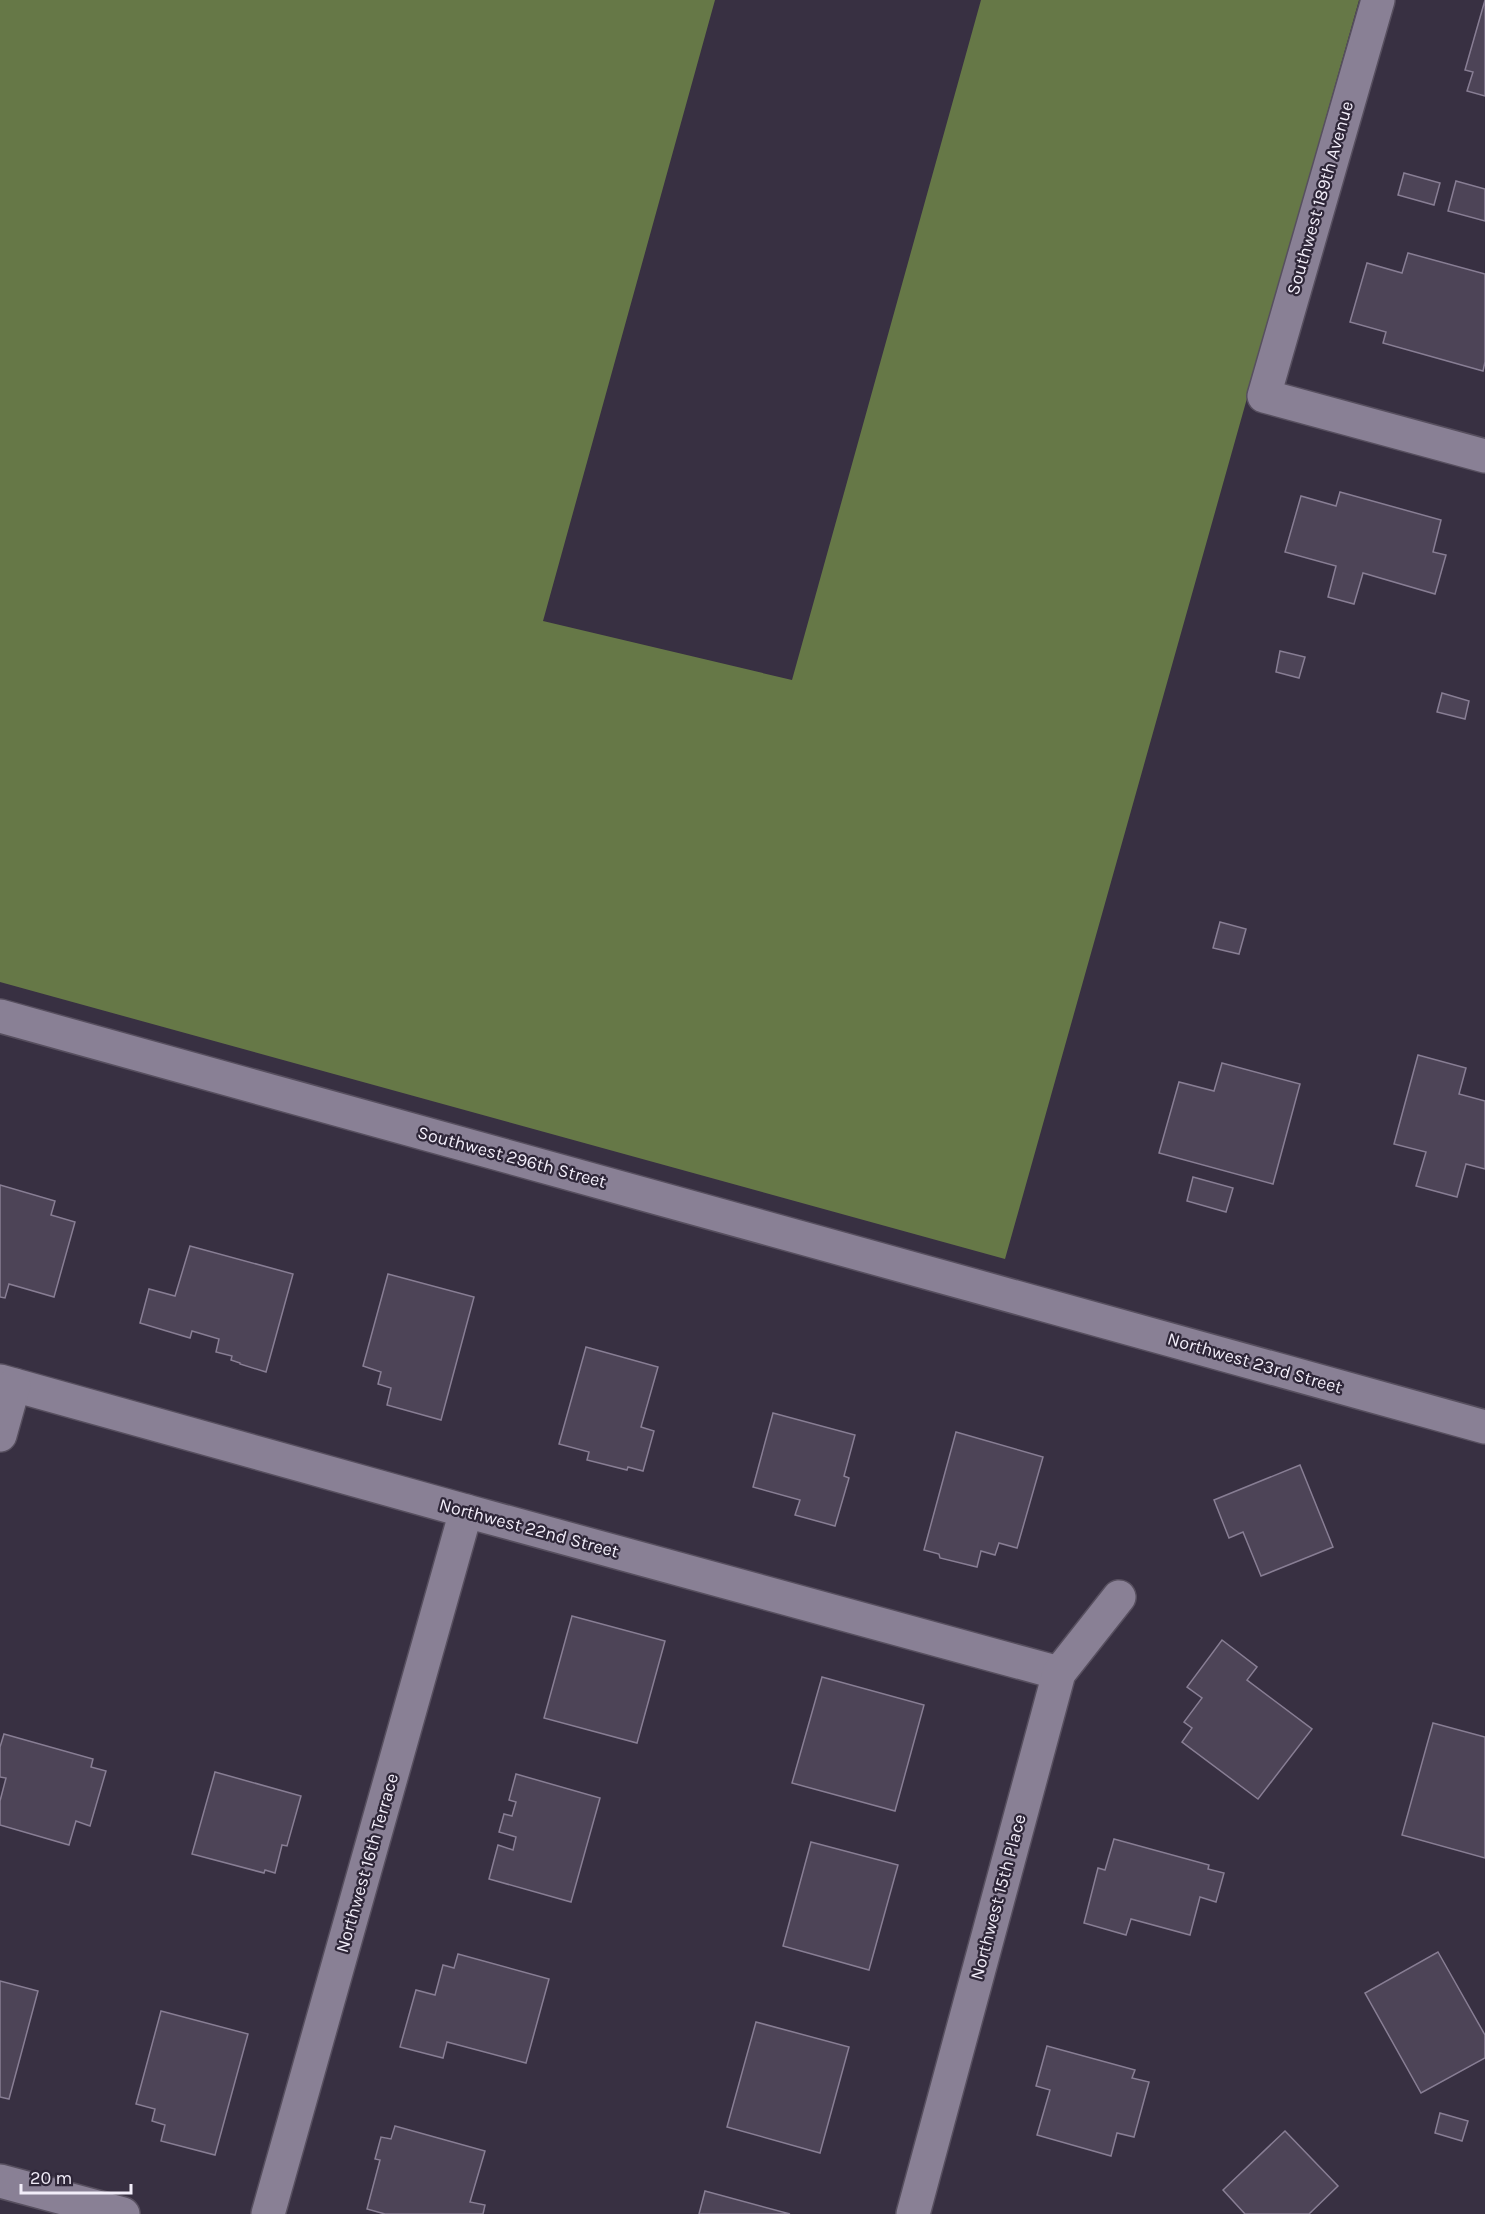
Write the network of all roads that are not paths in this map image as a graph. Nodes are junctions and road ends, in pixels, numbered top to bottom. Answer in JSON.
{"nodes":[{"id":1,"x":1378,"y":0,"type":"edge"},
{"id":2,"x":1485,"y":456,"type":"edge"},
{"id":3,"x":0,"y":1016,"type":"edge"},
{"id":4,"x":1024,"y":1298,"type":"joint"},
{"id":5,"x":7,"y":1383,"type":"edge"},
{"id":6,"x":1485,"y":1427,"type":"edge"},
{"id":7,"x":0,"y":1435,"type":"edge"},
{"id":8,"x":466,"y":1511,"type":"junction"},
{"id":9,"x":1119,"y":1597,"type":"dead end"},
{"id":10,"x":1059,"y":1672,"type":"junction"},
{"id":11,"x":0,"y":2181,"type":"edge"},
{"id":12,"x":123,"y":2214,"type":"edge"},
{"id":13,"x":268,"y":2214,"type":"edge"},
{"id":14,"x":913,"y":2214,"type":"edge"}],
"edges":[{"from":1,"to":2,"type":"street","name":"Southwest 189th Avenue"},
{"from":3,"to":4,"type":"street","name":"Southwest 296th Street"},
{"from":4,"to":6,"type":"street","name":"Northwest 23rd Street"},
{"from":5,"to":7,"type":"street"},
{"from":5,"to":8,"type":"street","name":"Northwest 22nd Street"},
{"from":8,"to":10,"type":"street","name":"Northwest 22nd Street"},
{"from":8,"to":13,"type":"street","name":"Northwest 16th Terrace"},
{"from":9,"to":10,"type":"street","name":"Northwest 15th Place"},
{"from":10,"to":14,"type":"street","name":"Northwest 15th Place"},
{"from":11,"to":12,"type":"street"}]}
